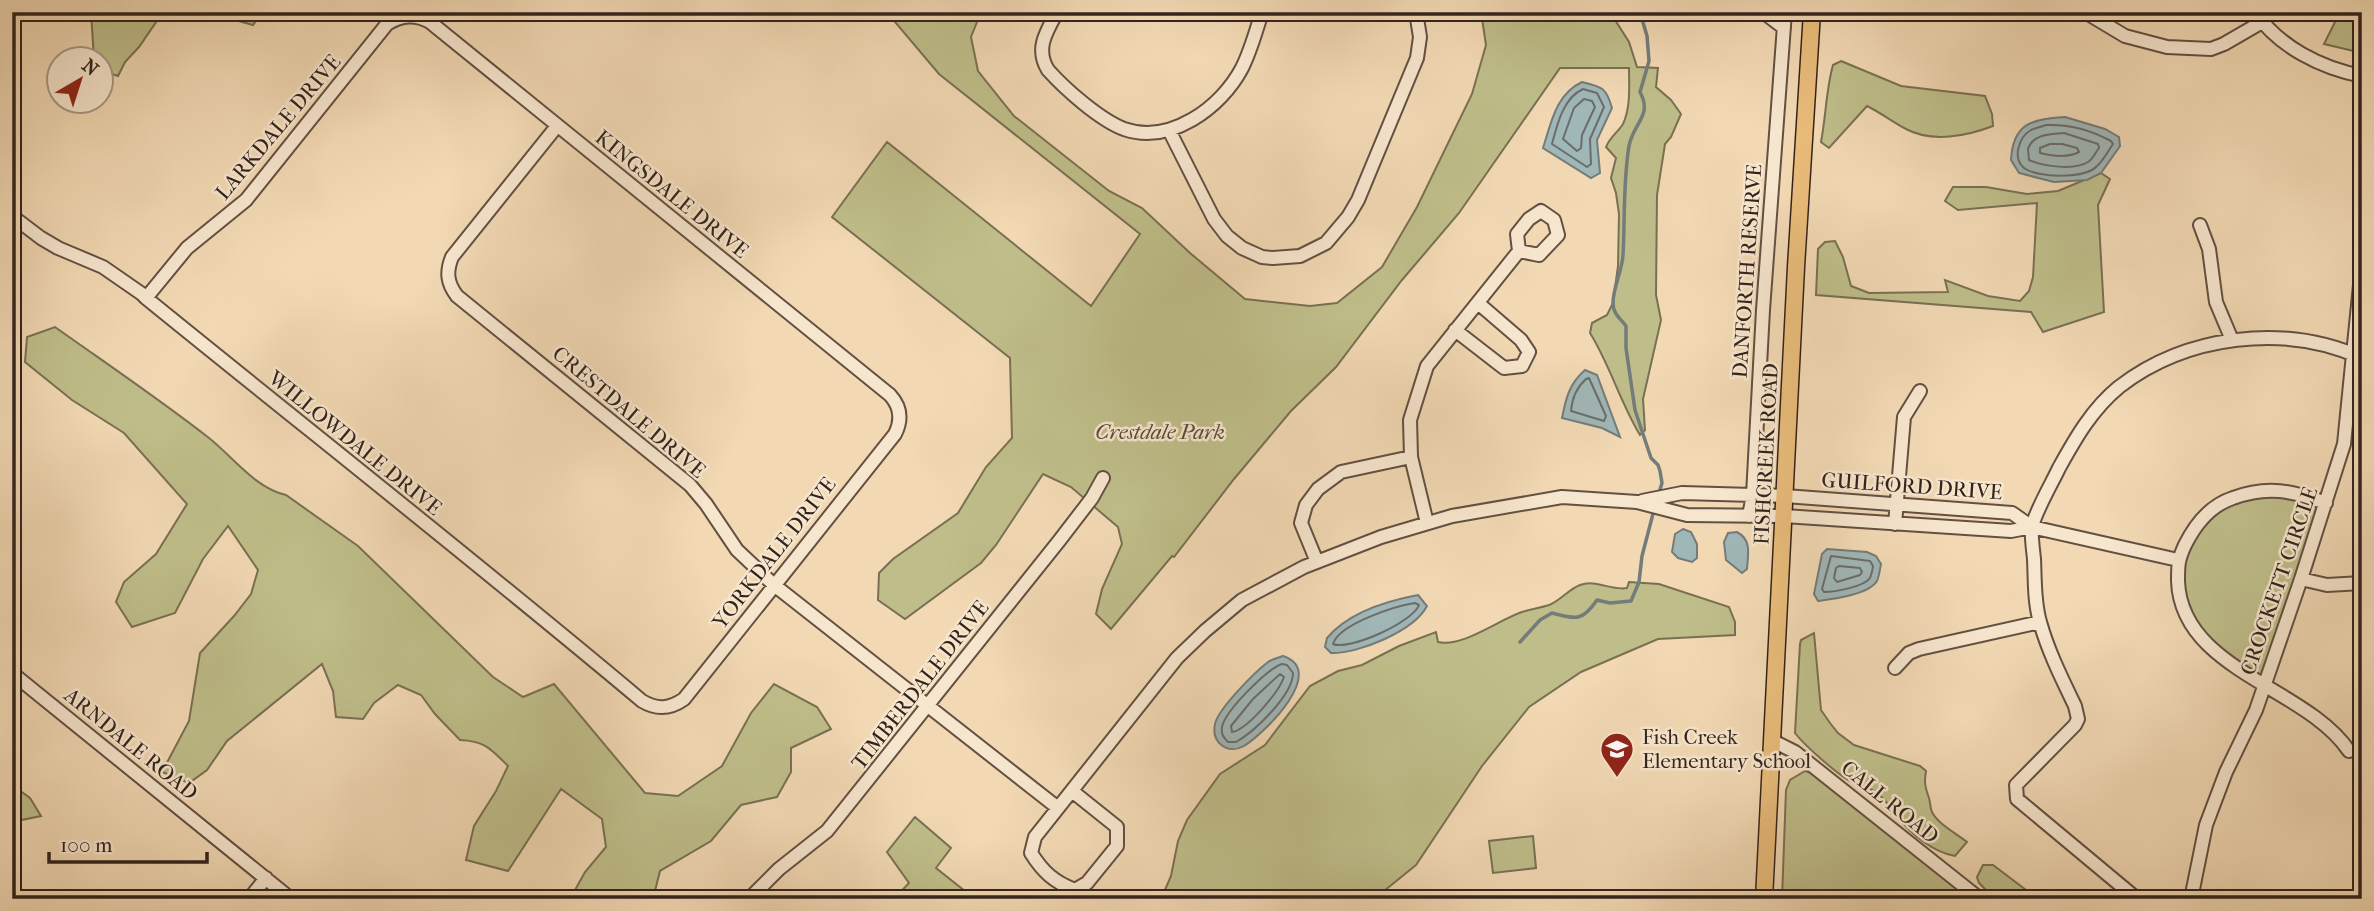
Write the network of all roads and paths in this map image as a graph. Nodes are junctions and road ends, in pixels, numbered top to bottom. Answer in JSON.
{"nodes":[{"id":1,"x":1057,"y":12,"type":"edge"},
{"id":2,"x":1262,"y":12,"type":"edge"},
{"id":3,"x":1416,"y":12,"type":"edge"},
{"id":4,"x":1763,"y":12,"type":"edge"},
{"id":5,"x":1785,"y":12,"type":"edge"},
{"id":6,"x":1812,"y":12,"type":"edge"},
{"id":7,"x":2085,"y":12,"type":"edge"},
{"id":8,"x":411,"y":16,"type":"joint"},
{"id":9,"x":2259,"y":17,"type":"edge"},
{"id":10,"x":1784,"y":28,"type":"junction"},
{"id":11,"x":2362,"y":76,"type":"edge"},
{"id":12,"x":557,"y":126,"type":"junction"},
{"id":13,"x":1169,"y":130,"type":"junction"},
{"id":14,"x":12,"y":216,"type":"edge"},
{"id":15,"x":2200,"y":225,"type":"dead end"},
{"id":16,"x":1519,"y":251,"type":"dead end"},
{"id":17,"x":2362,"y":265,"type":"edge"},
{"id":18,"x":146,"y":298,"type":"junction"},
{"id":19,"x":1478,"y":303,"type":"junction"},
{"id":20,"x":1455,"y":330,"type":"junction"},
{"id":21,"x":2232,"y":340,"type":"junction"},
{"id":22,"x":2358,"y":356,"type":"edge"},
{"id":23,"x":1920,"y":391,"type":"dead end"},
{"id":24,"x":900,"y":414,"type":"joint"},
{"id":25,"x":1411,"y":457,"type":"junction"},
{"id":26,"x":1102,"y":478,"type":"dead end"},
{"id":27,"x":1753,"y":495,"type":"junction"},
{"id":28,"x":1785,"y":496,"type":"junction"},
{"id":29,"x":1663,"y":502,"type":"junction"},
{"id":30,"x":2326,"y":503,"type":"junction"},
{"id":31,"x":1897,"y":504,"type":"junction"},
{"id":32,"x":1749,"y":516,"type":"junction"},
{"id":33,"x":1784,"y":516,"type":"junction"},
{"id":34,"x":1427,"y":523,"type":"junction"},
{"id":35,"x":1895,"y":524,"type":"junction"},
{"id":36,"x":2032,"y":527,"type":"junction"},
{"id":37,"x":2178,"y":559,"type":"junction"},
{"id":38,"x":1317,"y":562,"type":"junction"},
{"id":39,"x":2301,"y":579,"type":"junction"},
{"id":40,"x":2362,"y":583,"type":"edge"},
{"id":41,"x":774,"y":586,"type":"junction"},
{"id":42,"x":2040,"y":622,"type":"junction"},
{"id":43,"x":1895,"y":668,"type":"dead end"},
{"id":44,"x":12,"y":673,"type":"edge"},
{"id":45,"x":2264,"y":685,"type":"junction"},
{"id":46,"x":926,"y":706,"type":"junction"},
{"id":47,"x":667,"y":707,"type":"joint"},
{"id":48,"x":1773,"y":741,"type":"junction"},
{"id":49,"x":2349,"y":751,"type":"dead end"},
{"id":50,"x":1072,"y":790,"type":"junction"},
{"id":51,"x":1058,"y":808,"type":"junction"},
{"id":52,"x":266,"y":878,"type":"junction"},
{"id":53,"x":248,"y":899,"type":"edge"},
{"id":54,"x":291,"y":899,"type":"edge"},
{"id":55,"x":749,"y":899,"type":"edge"},
{"id":56,"x":1764,"y":899,"type":"edge"},
{"id":57,"x":1980,"y":899,"type":"edge"},
{"id":58,"x":2137,"y":899,"type":"edge"},
{"id":59,"x":2191,"y":899,"type":"edge"}],
"edges":[{"from":1,"to":13,"type":"street"},
{"from":2,"to":13,"type":"street"},
{"from":3,"to":13,"type":"street"},
{"from":4,"to":10,"type":"street"},
{"from":5,"to":10,"type":"street","name":"DANFORTH RESERVE"},
{"from":6,"to":28,"type":"main road","name":"FISHCREEK ROAD"},
{"from":7,"to":9,"type":"street"},
{"from":8,"to":12,"type":"street","name":"KINGSDALE DRIVE"},
{"from":8,"to":18,"type":"street","name":"LARKDALE DRIVE"},
{"from":9,"to":11,"type":"street"},
{"from":10,"to":27,"type":"street","name":"DANFORTH RESERVE"},
{"from":12,"to":24,"type":"street","name":"KINGSDALE DRIVE"},
{"from":12,"to":41,"type":"street","name":"CRESTDALE DRIVE"},
{"from":14,"to":18,"type":"street","name":"WILLOWDALE DRIVE"},
{"from":15,"to":21,"type":"street"},
{"from":16,"to":19,"type":"street"},
{"from":17,"to":22,"type":"street","name":"CROCKETT CIRCLE"},
{"from":18,"to":47,"type":"street","name":"WILLOWDALE DRIVE"},
{"from":19,"to":20,"type":"street"},
{"from":19,"to":20,"type":"street"},
{"from":20,"to":25,"type":"street"},
{"from":21,"to":22,"type":"street"},
{"from":21,"to":36,"type":"street"},
{"from":22,"to":30,"type":"street","name":"CROCKETT CIRCLE"},
{"from":23,"to":31,"type":"street"},
{"from":24,"to":41,"type":"street","name":"YORKDALE DRIVE"},
{"from":25,"to":34,"type":"street"},
{"from":25,"to":38,"type":"street"},
{"from":26,"to":46,"type":"street","name":"TIMBERDALE DRIVE"},
{"from":27,"to":28,"type":"street","name":"GUILFORD DRIVE"},
{"from":27,"to":29,"type":"street","name":"GUILFORD DRIVE"},
{"from":27,"to":32,"type":"street","name":"DANFORTH RESERVE"},
{"from":28,"to":31,"type":"street","name":"GUILFORD DRIVE"},
{"from":28,"to":33,"type":"main road","name":"FISHCREEK ROAD"},
{"from":29,"to":32,"type":"street","name":"GUILFORD DRIVE"},
{"from":29,"to":34,"type":"street","name":"GUILFORD DRIVE"},
{"from":30,"to":37,"type":"street"},
{"from":30,"to":39,"type":"street","name":"CROCKETT CIRCLE"},
{"from":31,"to":35,"type":"street"},
{"from":31,"to":36,"type":"street","name":"GUILFORD DRIVE"},
{"from":32,"to":33,"type":"street","name":"GUILFORD DRIVE"},
{"from":33,"to":35,"type":"street","name":"GUILFORD DRIVE"},
{"from":33,"to":48,"type":"main road","name":"FISHCREEK ROAD"},
{"from":34,"to":38,"type":"street","name":"GUILFORD DRIVE"},
{"from":35,"to":36,"type":"street","name":"GUILFORD DRIVE"},
{"from":36,"to":37,"type":"street","name":"GUILFORD DRIVE"},
{"from":36,"to":42,"type":"street"},
{"from":37,"to":45,"type":"street"},
{"from":38,"to":50,"type":"street","name":"GUILFORD DRIVE"},
{"from":39,"to":40,"type":"street"},
{"from":39,"to":45,"type":"street","name":"CROCKETT CIRCLE"},
{"from":41,"to":46,"type":"street","name":"CRESTDALE DRIVE"},
{"from":41,"to":47,"type":"street","name":"YORKDALE DRIVE"},
{"from":42,"to":43,"type":"street"},
{"from":42,"to":58,"type":"street"},
{"from":44,"to":52,"type":"street","name":"ARNDALE ROAD"},
{"from":45,"to":49,"type":"street"},
{"from":45,"to":59,"type":"street","name":"CROCKETT CIRCLE"},
{"from":46,"to":51,"type":"street","name":"CRESTDALE DRIVE"},
{"from":46,"to":55,"type":"street","name":"TIMBERDALE DRIVE"},
{"from":48,"to":56,"type":"main road","name":"FISHCREEK ROAD"},
{"from":48,"to":57,"type":"street","name":"CALL ROAD"},
{"from":50,"to":51,"type":"street"},
{"from":50,"to":51,"type":"street"},
{"from":52,"to":53,"type":"street"},
{"from":52,"to":54,"type":"street","name":"ARNDALE ROAD"}]}
